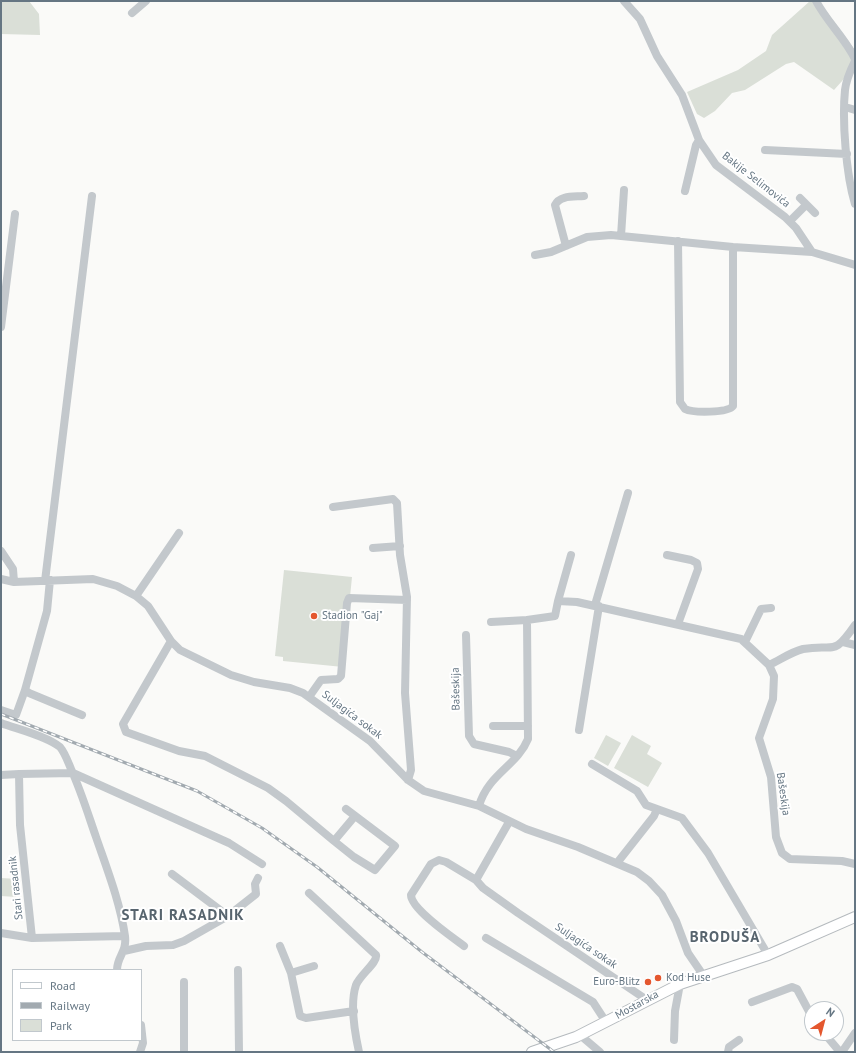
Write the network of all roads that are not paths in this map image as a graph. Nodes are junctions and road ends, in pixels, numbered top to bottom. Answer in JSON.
{"nodes":[{"id":1,"x":146,"y":1,"type":"edge"},
{"id":2,"x":624,"y":1,"type":"edge"},
{"id":3,"x":816,"y":1,"type":"edge"},
{"id":4,"x":132,"y":13,"type":"dead end"},
{"id":5,"x":855,"y":60,"type":"edge"},
{"id":6,"x":845,"y":107,"type":"junction"},
{"id":7,"x":855,"y":110,"type":"edge"},
{"id":8,"x":700,"y":140,"type":"junction"},
{"id":9,"x":765,"y":150,"type":"dead end"},
{"id":10,"x":847,"y":154,"type":"junction"},
{"id":11,"x":624,"y":190,"type":"dead end"},
{"id":12,"x":685,"y":191,"type":"dead end"},
{"id":13,"x":92,"y":196,"type":"dead end"},
{"id":14,"x":584,"y":196,"type":"dead end"},
{"id":15,"x":800,"y":198,"type":"dead end"},
{"id":16,"x":855,"y":204,"type":"edge"},
{"id":17,"x":806,"y":205,"type":"junction"},
{"id":18,"x":816,"y":213,"type":"dead end"},
{"id":19,"x":15,"y":214,"type":"dead end"},
{"id":20,"x":790,"y":221,"type":"junction"},
{"id":21,"x":621,"y":236,"type":"junction"},
{"id":22,"x":678,"y":241,"type":"junction"},
{"id":23,"x":566,"y":246,"type":"junction"},
{"id":24,"x":733,"y":247,"type":"junction"},
{"id":25,"x":812,"y":252,"type":"junction"},
{"id":26,"x":535,"y":256,"type":"dead end"},
{"id":27,"x":855,"y":265,"type":"edge"},
{"id":28,"x":1,"y":327,"type":"edge"},
{"id":29,"x":628,"y":493,"type":"dead end"},
{"id":30,"x":333,"y":507,"type":"dead end"},
{"id":31,"x":179,"y":533,"type":"dead end"},
{"id":32,"x":400,"y":546,"type":"junction"},
{"id":33,"x":374,"y":548,"type":"dead end"},
{"id":34,"x":1,"y":551,"type":"edge"},
{"id":35,"x":571,"y":555,"type":"dead end"},
{"id":36,"x":667,"y":555,"type":"dead end"},
{"id":37,"x":1,"y":579,"type":"edge"},
{"id":38,"x":48,"y":581,"type":"junction"},
{"id":39,"x":14,"y":582,"type":"junction"},
{"id":40,"x":136,"y":596,"type":"junction"},
{"id":41,"x":407,"y":600,"type":"junction"},
{"id":42,"x":558,"y":601,"type":"junction"},
{"id":43,"x":597,"y":606,"type":"junction"},
{"id":44,"x":772,"y":608,"type":"dead end"},
{"id":45,"x":527,"y":620,"type":"junction"},
{"id":46,"x":491,"y":622,"type":"dead end"},
{"id":47,"x":678,"y":624,"type":"junction"},
{"id":48,"x":855,"y":625,"type":"edge"},
{"id":49,"x":466,"y":635,"type":"dead end"},
{"id":50,"x":171,"y":641,"type":"junction"},
{"id":51,"x":745,"y":642,"type":"junction"},
{"id":52,"x":843,"y":642,"type":"junction"},
{"id":53,"x":855,"y":645,"type":"edge"},
{"id":54,"x":769,"y":665,"type":"junction"},
{"id":55,"x":26,"y":690,"type":"junction"},
{"id":56,"x":309,"y":697,"type":"junction"},
{"id":57,"x":1,"y":710,"type":"edge"},
{"id":58,"x":82,"y":715,"type":"dead end"},
{"id":59,"x":1,"y":724,"type":"edge"},
{"id":60,"x":493,"y":726,"type":"dead end"},
{"id":61,"x":528,"y":726,"type":"junction"},
{"id":62,"x":579,"y":730,"type":"dead end"},
{"id":63,"x":517,"y":756,"type":"junction"},
{"id":64,"x":592,"y":764,"type":"dead end"},
{"id":65,"x":72,"y":772,"type":"junction"},
{"id":66,"x":19,"y":774,"type":"junction"},
{"id":67,"x":1,"y":775,"type":"edge"},
{"id":68,"x":408,"y":780,"type":"junction"},
{"id":69,"x":478,"y":806,"type":"junction"},
{"id":70,"x":346,"y":809,"type":"dead end"},
{"id":71,"x":657,"y":809,"type":"junction"},
{"id":72,"x":355,"y":816,"type":"junction"},
{"id":73,"x":509,"y":822,"type":"junction"},
{"id":74,"x":334,"y":841,"type":"junction"},
{"id":75,"x":617,"y":863,"type":"junction"},
{"id":76,"x":262,"y":864,"type":"dead end"},
{"id":77,"x":855,"y":864,"type":"edge"},
{"id":78,"x":172,"y":874,"type":"dead end"},
{"id":79,"x":258,"y":878,"type":"dead end"},
{"id":80,"x":476,"y":880,"type":"junction"},
{"id":81,"x":309,"y":893,"type":"dead end"},
{"id":82,"x":228,"y":916,"type":"junction"},
{"id":83,"x":855,"y":917,"type":"edge"},
{"id":84,"x":1,"y":933,"type":"edge"},
{"id":85,"x":125,"y":936,"type":"junction"},
{"id":86,"x":32,"y":938,"type":"junction"},
{"id":87,"x":486,"y":938,"type":"dead end"},
{"id":88,"x":280,"y":946,"type":"dead end"},
{"id":89,"x":464,"y":946,"type":"dead end"},
{"id":90,"x":124,"y":951,"type":"junction"},
{"id":91,"x":768,"y":955,"type":"junction"},
{"id":92,"x":314,"y":966,"type":"dead end"},
{"id":93,"x":117,"y":969,"type":"edge"},
{"id":94,"x":238,"y":970,"type":"dead end"},
{"id":95,"x":291,"y":972,"type":"junction"},
{"id":96,"x":703,"y":975,"type":"junction"},
{"id":97,"x":184,"y":982,"type":"dead end"},
{"id":98,"x":680,"y":984,"type":"junction"},
{"id":99,"x":647,"y":1000,"type":"junction"},
{"id":100,"x":752,"y":1002,"type":"dead end"},
{"id":101,"x":804,"y":1002,"type":"edge"},
{"id":102,"x":354,"y":1011,"type":"junction"},
{"id":103,"x":606,"y":1022,"type":"junction"},
{"id":104,"x":855,"y":1033,"type":"edge"},
{"id":105,"x":142,"y":1034,"type":"edge"},
{"id":106,"x":580,"y":1035,"type":"junction"},
{"id":107,"x":674,"y":1040,"type":"dead end"},
{"id":108,"x":739,"y":1040,"type":"dead end"},
{"id":109,"x":831,"y":1041,"type":"edge"},
{"id":110,"x":140,"y":1052,"type":"edge"},
{"id":111,"x":184,"y":1052,"type":"edge"},
{"id":112,"x":239,"y":1052,"type":"edge"},
{"id":113,"x":359,"y":1052,"type":"edge"},
{"id":114,"x":532,"y":1052,"type":"edge"},
{"id":115,"x":600,"y":1052,"type":"edge"},
{"id":116,"x":728,"y":1052,"type":"edge"},
{"id":117,"x":841,"y":1052,"type":"edge"}],
"edges":[{"from":1,"to":4,"type":"street"},
{"from":2,"to":8,"type":"street","name":"Bakije Selimovića"},
{"from":3,"to":5,"type":"street"},
{"from":5,"to":6,"type":"street"},
{"from":6,"to":7,"type":"street"},
{"from":6,"to":10,"type":"street"},
{"from":8,"to":12,"type":"street"},
{"from":8,"to":20,"type":"street","name":"Bakije Selimovića"},
{"from":9,"to":10,"type":"street"},
{"from":10,"to":16,"type":"street"},
{"from":11,"to":21,"type":"street"},
{"from":13,"to":38,"type":"street"},
{"from":14,"to":23,"type":"street"},
{"from":15,"to":17,"type":"street"},
{"from":17,"to":18,"type":"street"},
{"from":17,"to":20,"type":"street"},
{"from":19,"to":28,"type":"street"},
{"from":20,"to":25,"type":"street","name":"Bakije Selimovića"},
{"from":21,"to":22,"type":"street"},
{"from":21,"to":23,"type":"street"},
{"from":22,"to":24,"type":"street"},
{"from":22,"to":24,"type":"street"},
{"from":23,"to":26,"type":"street"},
{"from":24,"to":25,"type":"street"},
{"from":25,"to":27,"type":"street"},
{"from":29,"to":43,"type":"street"},
{"from":30,"to":32,"type":"street"},
{"from":31,"to":40,"type":"street"},
{"from":32,"to":33,"type":"street"},
{"from":32,"to":41,"type":"street"},
{"from":34,"to":39,"type":"street"},
{"from":35,"to":42,"type":"street"},
{"from":36,"to":47,"type":"street"},
{"from":37,"to":39,"type":"street","name":"Suljagića sokak"},
{"from":38,"to":39,"type":"street","name":"Suljagića sokak"},
{"from":38,"to":40,"type":"street","name":"Suljagića sokak"},
{"from":38,"to":55,"type":"street"},
{"from":40,"to":50,"type":"street","name":"Suljagića sokak"},
{"from":41,"to":56,"type":"street"},
{"from":41,"to":68,"type":"street"},
{"from":42,"to":43,"type":"street"},
{"from":42,"to":45,"type":"street"},
{"from":43,"to":47,"type":"street"},
{"from":43,"to":62,"type":"street"},
{"from":44,"to":51,"type":"street"},
{"from":45,"to":46,"type":"street"},
{"from":45,"to":61,"type":"street"},
{"from":47,"to":51,"type":"street"},
{"from":48,"to":52,"type":"street"},
{"from":49,"to":63,"type":"street","name":"Bašeskija"},
{"from":50,"to":56,"type":"street","name":"Suljagića sokak"},
{"from":50,"to":74,"type":"street"},
{"from":51,"to":54,"type":"street"},
{"from":52,"to":53,"type":"street"},
{"from":52,"to":54,"type":"street"},
{"from":54,"to":77,"type":"street","name":"Bašeskija"},
{"from":55,"to":57,"type":"street"},
{"from":55,"to":58,"type":"street"},
{"from":56,"to":68,"type":"street","name":"Suljagića sokak"},
{"from":59,"to":65,"type":"street"},
{"from":60,"to":61,"type":"street"},
{"from":61,"to":63,"type":"street"},
{"from":63,"to":69,"type":"street"},
{"from":64,"to":71,"type":"street"},
{"from":65,"to":66,"type":"street"},
{"from":65,"to":76,"type":"street"},
{"from":65,"to":85,"type":"street"},
{"from":66,"to":67,"type":"street"},
{"from":66,"to":86,"type":"street","name":"Stari rasadnik"},
{"from":68,"to":69,"type":"street","name":"Suljagića sokak"},
{"from":69,"to":73,"type":"street","name":"Suljagića sokak"},
{"from":70,"to":72,"type":"street"},
{"from":71,"to":75,"type":"street"},
{"from":71,"to":91,"type":"street"},
{"from":72,"to":74,"type":"street"},
{"from":72,"to":74,"type":"street"},
{"from":73,"to":75,"type":"street","name":"Suljagića sokak"},
{"from":73,"to":80,"type":"street"},
{"from":75,"to":96,"type":"street","name":"Suljagića sokak"},
{"from":78,"to":82,"type":"street"},
{"from":79,"to":82,"type":"street"},
{"from":80,"to":89,"type":"street","name":"Suljagića sokak"},
{"from":80,"to":99,"type":"street","name":"Suljagića sokak"},
{"from":81,"to":102,"type":"street"},
{"from":82,"to":90,"type":"street"},
{"from":83,"to":91,"type":"main road","name":"Mostarska"},
{"from":84,"to":86,"type":"street"},
{"from":85,"to":86,"type":"street"},
{"from":85,"to":90,"type":"street"},
{"from":87,"to":103,"type":"street"},
{"from":88,"to":95,"type":"street"},
{"from":90,"to":93,"type":"street"},
{"from":91,"to":96,"type":"main road","name":"Mostarska"},
{"from":92,"to":95,"type":"street"},
{"from":94,"to":112,"type":"street"},
{"from":95,"to":102,"type":"street"},
{"from":96,"to":98,"type":"main road","name":"Mostarska"},
{"from":97,"to":111,"type":"street"},
{"from":98,"to":99,"type":"main road","name":"Mostarska"},
{"from":98,"to":107,"type":"street"},
{"from":99,"to":103,"type":"main road","name":"Mostarska"},
{"from":100,"to":101,"type":"street"},
{"from":102,"to":113,"type":"street"},
{"from":103,"to":106,"type":"main road","name":"Mostarska"},
{"from":104,"to":117,"type":"street"},
{"from":105,"to":110,"type":"street"},
{"from":106,"to":114,"type":"main road","name":"Mostarska"},
{"from":106,"to":115,"type":"street"},
{"from":108,"to":116,"type":"street"},
{"from":109,"to":117,"type":"street"}]}
